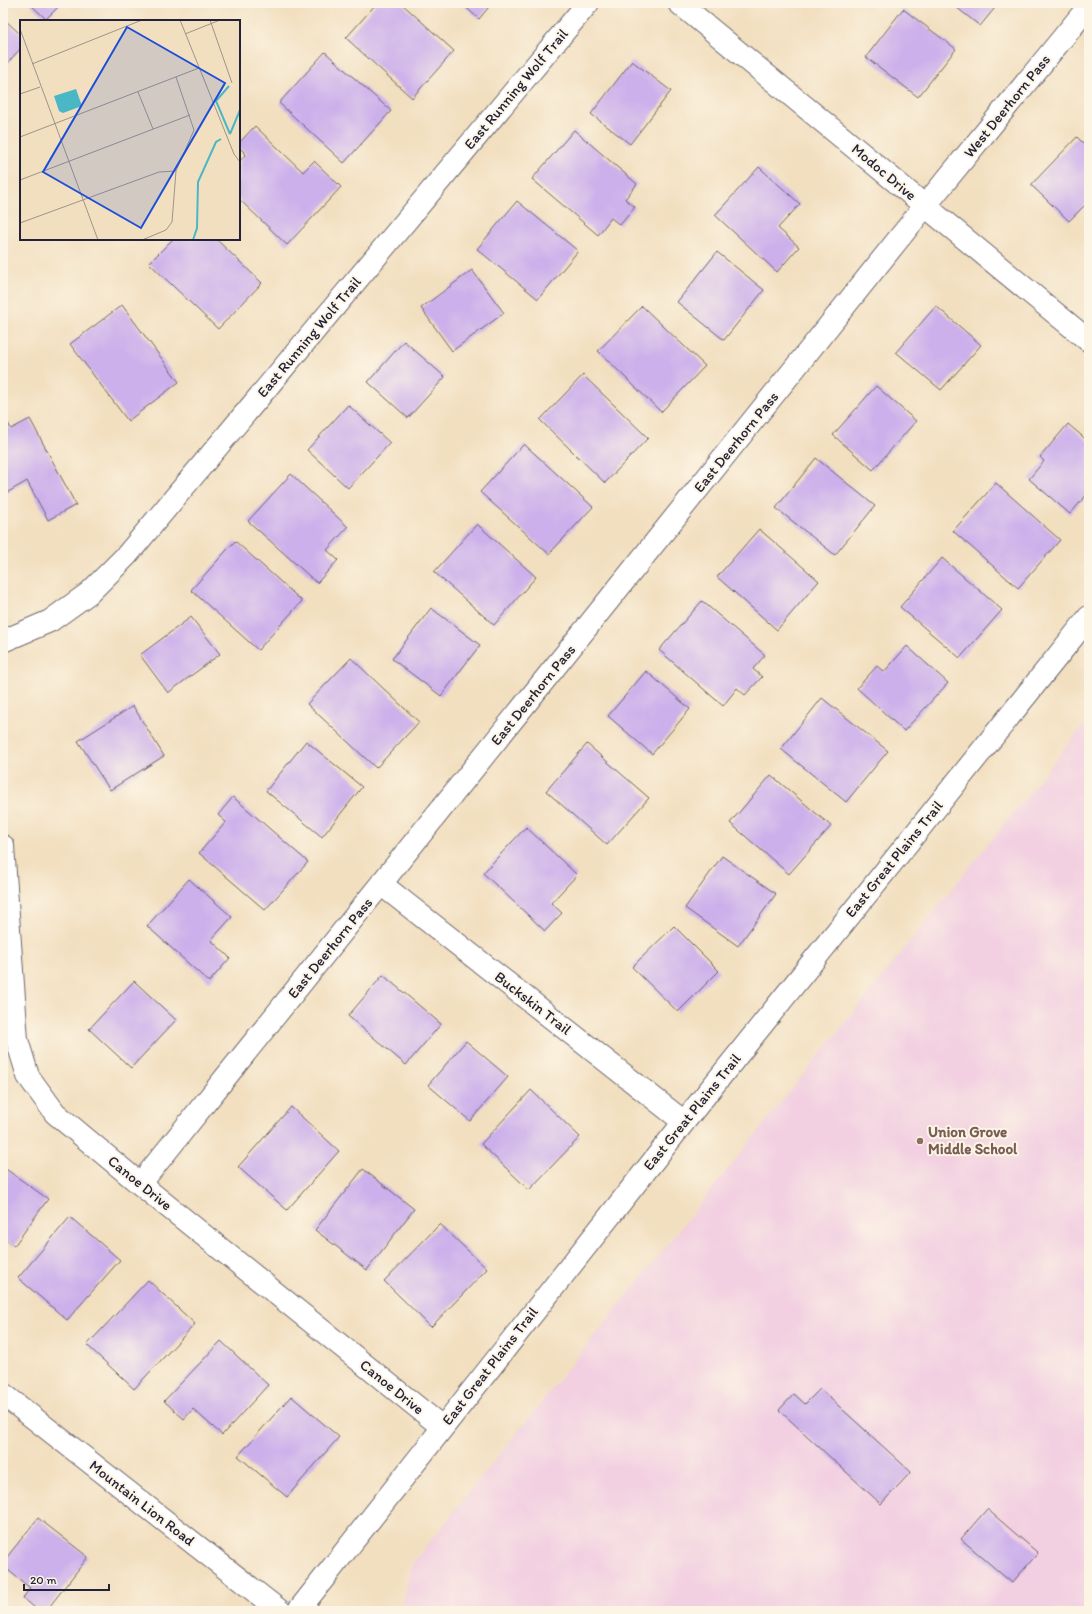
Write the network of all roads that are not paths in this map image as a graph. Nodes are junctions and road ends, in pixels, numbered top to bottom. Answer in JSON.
{"nodes":[{"id":1,"x":588,"y":3,"type":"edge"},
{"id":2,"x":679,"y":3,"type":"edge"},
{"id":3,"x":1089,"y":6,"type":"edge"},
{"id":4,"x":925,"y":206,"type":"junction"},
{"id":5,"x":1089,"y":341,"type":"edge"},
{"id":6,"x":1089,"y":617,"type":"edge"},
{"id":7,"x":3,"y":640,"type":"edge"},
{"id":8,"x":3,"y":846,"type":"edge"},
{"id":9,"x":381,"y":884,"type":"junction"},
{"id":10,"x":684,"y":1122,"type":"junction"},
{"id":11,"x":140,"y":1184,"type":"junction"},
{"id":12,"x":3,"y":1394,"type":"edge"},
{"id":13,"x":442,"y":1427,"type":"junction"},
{"id":14,"x":280,"y":1611,"type":"edge"},
{"id":15,"x":298,"y":1611,"type":"edge"}],
"edges":[{"from":1,"to":7,"type":"street","name":"East Running Wolf Trail"},
{"from":2,"to":4,"type":"street","name":"Modoc Drive"},
{"from":3,"to":4,"type":"street","name":"West Deerhorn Pass"},
{"from":4,"to":5,"type":"street","name":"Modoc Drive"},
{"from":4,"to":9,"type":"street","name":"East Deerhorn Pass"},
{"from":6,"to":10,"type":"street","name":"East Great Plains Trail"},
{"from":8,"to":11,"type":"street","name":"Canoe Drive"},
{"from":9,"to":10,"type":"street","name":"Buckskin Trail"},
{"from":9,"to":11,"type":"street","name":"East Deerhorn Pass"},
{"from":10,"to":13,"type":"street","name":"East Great Plains Trail"},
{"from":11,"to":13,"type":"street","name":"Canoe Drive"},
{"from":12,"to":14,"type":"street","name":"Mountain Lion Road"},
{"from":13,"to":15,"type":"street","name":"East Great Plains Trail"}]}
